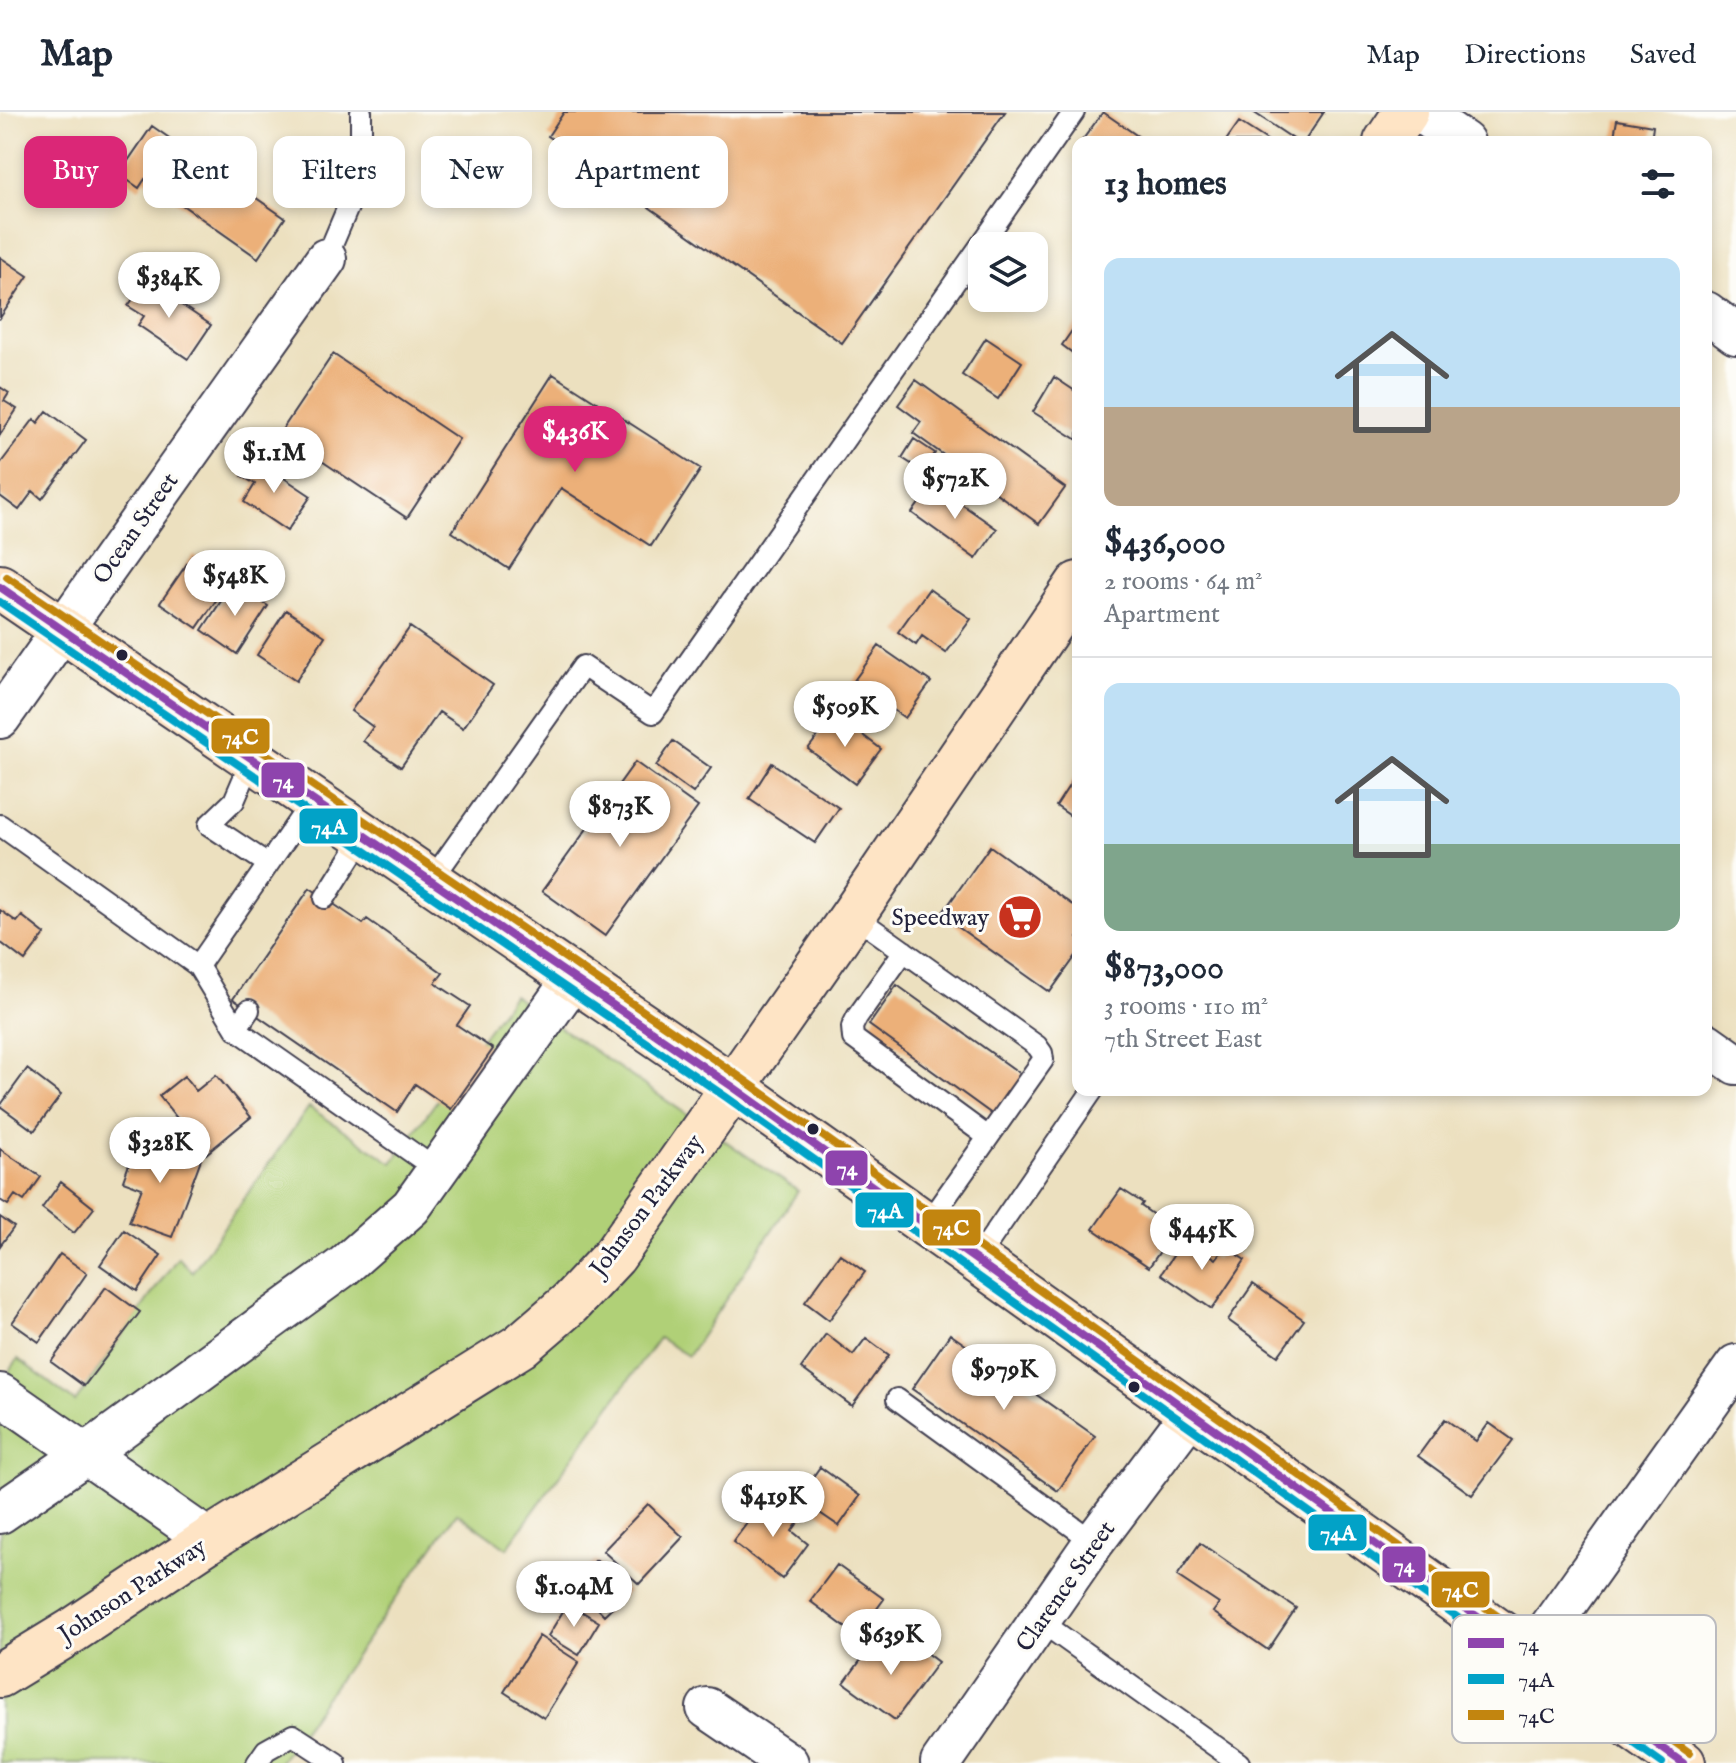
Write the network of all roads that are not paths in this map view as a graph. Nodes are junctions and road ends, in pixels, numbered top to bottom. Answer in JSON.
{"nodes":[{"id":1,"x":361,"y":112,"type":"edge"},
{"id":2,"x":1074,"y":112,"type":"edge"},
{"id":3,"x":1406,"y":112,"type":"edge"},
{"id":4,"x":1421,"y":112,"type":"edge"},
{"id":5,"x":1390,"y":136,"type":"edge"},
{"id":6,"x":1455,"y":136,"type":"edge"},
{"id":7,"x":326,"y":259,"type":"joint"},
{"id":8,"x":1712,"y":316,"type":"edge"},
{"id":9,"x":1736,"y":334,"type":"edge"},
{"id":10,"x":0,"y":587,"type":"edge"},
{"id":11,"x":1072,"y":600,"type":"edge"},
{"id":12,"x":63,"y":629,"type":"junction"},
{"id":13,"x":0,"y":718,"type":"edge"},
{"id":14,"x":252,"y":759,"type":"junction"},
{"id":15,"x":312,"y":801,"type":"junction"},
{"id":16,"x":0,"y":825,"type":"edge"},
{"id":17,"x":364,"y":836,"type":"junction"},
{"id":18,"x":268,"y":864,"type":"junction"},
{"id":19,"x":431,"y":881,"type":"junction"},
{"id":20,"x":325,"y":898,"type":"dead end"},
{"id":21,"x":853,"y":915,"type":"junction"},
{"id":22,"x":904,"y":951,"type":"junction"},
{"id":23,"x":198,"y":966,"type":"junction"},
{"id":24,"x":573,"y":979,"type":"junction"},
{"id":25,"x":249,"y":1010,"type":"dead end"},
{"id":26,"x":236,"y":1029,"type":"junction"},
{"id":27,"x":1712,"y":1047,"type":"edge"},
{"id":28,"x":1736,"y":1064,"type":"edge"},
{"id":29,"x":733,"y":1087,"type":"junction"},
{"id":30,"x":1089,"y":1096,"type":"edge"},
{"id":31,"x":988,"y":1137,"type":"junction"},
{"id":32,"x":437,"y":1170,"type":"junction"},
{"id":33,"x":927,"y":1224,"type":"junction"},
{"id":34,"x":977,"y":1259,"type":"junction"},
{"id":35,"x":1736,"y":1365,"type":"edge"},
{"id":36,"x":0,"y":1394,"type":"edge"},
{"id":37,"x":897,"y":1399,"type":"dead end"},
{"id":38,"x":1192,"y":1412,"type":"junction"},
{"id":39,"x":86,"y":1454,"type":"junction"},
{"id":40,"x":0,"y":1513,"type":"edge"},
{"id":41,"x":209,"y":1540,"type":"junction"},
{"id":42,"x":1094,"y":1542,"type":"junction"},
{"id":43,"x":1474,"y":1615,"type":"edge"},
{"id":44,"x":1558,"y":1615,"type":"edge"},
{"id":45,"x":1040,"y":1621,"type":"junction"},
{"id":46,"x":0,"y":1675,"type":"edge"},
{"id":47,"x":707,"y":1708,"type":"dead end"},
{"id":48,"x":1655,"y":1743,"type":"edge"},
{"id":49,"x":257,"y":1763,"type":"edge"},
{"id":50,"x":336,"y":1763,"type":"edge"},
{"id":51,"x":788,"y":1763,"type":"edge"},
{"id":52,"x":941,"y":1763,"type":"edge"},
{"id":53,"x":1239,"y":1763,"type":"edge"},
{"id":54,"x":1683,"y":1763,"type":"edge"}],
"edges":[{"from":1,"to":7,"type":"lane"},
{"from":2,"to":19,"type":"lane"},
{"from":3,"to":5,"type":"street"},
{"from":4,"to":6,"type":"street"},
{"from":7,"to":12,"type":"street","name":"Ocean Street"},
{"from":8,"to":9,"type":"street"},
{"from":10,"to":12,"type":"street"},
{"from":11,"to":21,"type":"street","name":"Johnson Parkway"},
{"from":12,"to":13,"type":"street","name":"Ocean Street"},
{"from":12,"to":14,"type":"street"},
{"from":14,"to":15,"type":"street"},
{"from":14,"to":18,"type":"lane"},
{"from":15,"to":17,"type":"street"},
{"from":15,"to":18,"type":"lane"},
{"from":16,"to":23,"type":"lane"},
{"from":17,"to":19,"type":"street"},
{"from":17,"to":20,"type":"lane"},
{"from":18,"to":23,"type":"lane"},
{"from":19,"to":24,"type":"street"},
{"from":21,"to":22,"type":"lane"},
{"from":21,"to":29,"type":"street","name":"Johnson Parkway"},
{"from":22,"to":31,"type":"lane"},
{"from":22,"to":31,"type":"lane"},
{"from":23,"to":26,"type":"lane"},
{"from":24,"to":29,"type":"street"},
{"from":24,"to":32,"type":"street"},
{"from":25,"to":26,"type":"lane"},
{"from":26,"to":32,"type":"lane"},
{"from":27,"to":28,"type":"street"},
{"from":29,"to":33,"type":"street"},
{"from":29,"to":41,"type":"street","name":"Johnson Parkway"},
{"from":30,"to":34,"type":"lane"},
{"from":31,"to":33,"type":"lane"},
{"from":32,"to":39,"type":"street"},
{"from":33,"to":34,"type":"street"},
{"from":34,"to":38,"type":"street"},
{"from":35,"to":44,"type":"street"},
{"from":36,"to":39,"type":"street"},
{"from":37,"to":42,"type":"lane"},
{"from":38,"to":42,"type":"street","name":"Clarence Street"},
{"from":38,"to":43,"type":"street"},
{"from":39,"to":40,"type":"street"},
{"from":39,"to":41,"type":"street"},
{"from":41,"to":46,"type":"street","name":"Johnson Parkway"},
{"from":42,"to":45,"type":"street","name":"Clarence Street"},
{"from":45,"to":52,"type":"street","name":"Clarence Street"},
{"from":45,"to":53,"type":"lane"},
{"from":47,"to":51,"type":"street"},
{"from":48,"to":54,"type":"street"},
{"from":49,"to":50,"type":"lane"}]}
